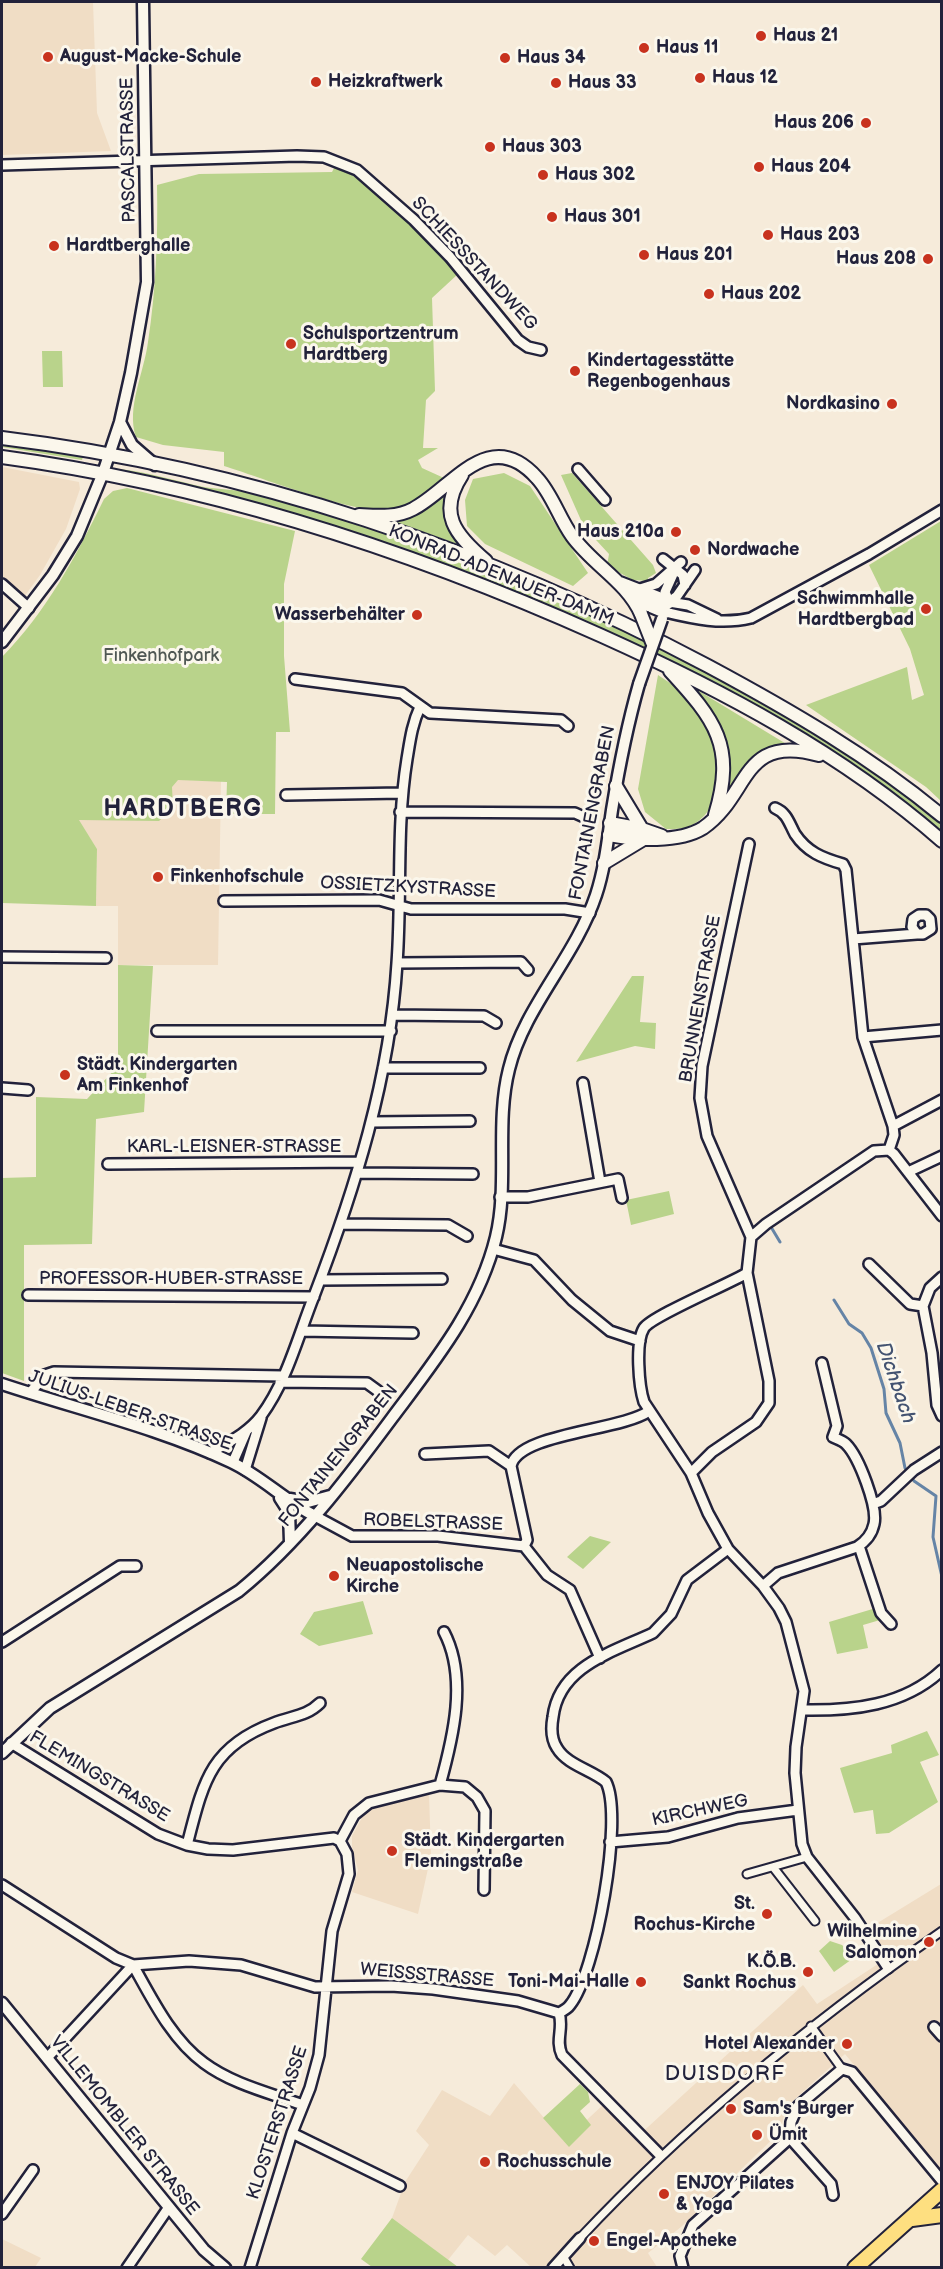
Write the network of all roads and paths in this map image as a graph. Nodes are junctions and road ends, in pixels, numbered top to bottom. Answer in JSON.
{"nodes":[{"id":1,"x":143,"y":2,"type":"edge"},
{"id":2,"x":146,"y":160,"type":"junction"},
{"id":3,"x":2,"y":165,"type":"edge"},
{"id":4,"x":541,"y":350,"type":"dead end"},
{"id":5,"x":120,"y":422,"type":"junction"},
{"id":6,"x":2,"y":438,"type":"edge"},
{"id":7,"x":109,"y":456,"type":"junction"},
{"id":8,"x":2,"y":457,"type":"edge"},
{"id":9,"x":156,"y":465,"type":"junction"},
{"id":10,"x":466,"y":469,"type":"junction"},
{"id":11,"x":578,"y":469,"type":"dead end"},
{"id":12,"x":103,"y":473,"type":"junction"},
{"id":13,"x":605,"y":500,"type":"dead end"},
{"id":14,"x":942,"y":510,"type":"edge"},
{"id":15,"x":346,"y":514,"type":"junction"},
{"id":16,"x":663,"y":559,"type":"dead end"},
{"id":17,"x":678,"y":564,"type":"junction"},
{"id":18,"x":491,"y":566,"type":"junction"},
{"id":19,"x":693,"y":569,"type":"dead end"},
{"id":20,"x":2,"y":584,"type":"edge"},
{"id":21,"x":685,"y":585,"type":"junction"},
{"id":22,"x":637,"y":594,"type":"junction"},
{"id":23,"x":29,"y":608,"type":"junction"},
{"id":24,"x":666,"y":611,"type":"junction"},
{"id":25,"x":2,"y":642,"type":"edge"},
{"id":26,"x":652,"y":642,"type":"junction"},
{"id":27,"x":663,"y":664,"type":"junction"},
{"id":28,"x":295,"y":679,"type":"dead end"},
{"id":29,"x":420,"y":707,"type":"junction"},
{"id":30,"x":568,"y":726,"type":"dead end"},
{"id":31,"x":830,"y":758,"type":"junction"},
{"id":32,"x":616,"y":786,"type":"junction"},
{"id":33,"x":401,"y":793,"type":"junction"},
{"id":34,"x":286,"y":795,"type":"dead end"},
{"id":35,"x":776,"y":808,"type":"dead end"},
{"id":36,"x":400,"y":812,"type":"junction"},
{"id":37,"x":715,"y":816,"type":"junction"},
{"id":38,"x":942,"y":816,"type":"edge"},
{"id":39,"x":586,"y":818,"type":"dead end"},
{"id":40,"x":609,"y":829,"type":"junction"},
{"id":41,"x":642,"y":834,"type":"junction"},
{"id":42,"x":942,"y":841,"type":"edge"},
{"id":43,"x":749,"y":844,"type":"dead end"},
{"id":44,"x":604,"y":863,"type":"junction"},
{"id":45,"x":224,"y":901,"type":"dead end"},
{"id":46,"x":398,"y":906,"type":"junction"},
{"id":47,"x":590,"y":913,"type":"junction"},
{"id":48,"x":917,"y":934,"type":"dead end"},
{"id":49,"x":853,"y":939,"type":"junction"},
{"id":50,"x":2,"y":957,"type":"edge"},
{"id":51,"x":106,"y":958,"type":"dead end"},
{"id":52,"x":398,"y":963,"type":"junction"},
{"id":53,"x":528,"y":970,"type":"dead end"},
{"id":54,"x":393,"y":1016,"type":"junction"},
{"id":55,"x":496,"y":1023,"type":"dead end"},
{"id":56,"x":942,"y":1030,"type":"edge"},
{"id":57,"x":157,"y":1031,"type":"dead end"},
{"id":58,"x":391,"y":1031,"type":"junction"},
{"id":59,"x":863,"y":1037,"type":"junction"},
{"id":60,"x":383,"y":1068,"type":"junction"},
{"id":61,"x":480,"y":1068,"type":"dead end"},
{"id":62,"x":583,"y":1083,"type":"dead end"},
{"id":63,"x":2,"y":1088,"type":"edge"},
{"id":64,"x":28,"y":1090,"type":"dead end"},
{"id":65,"x":942,"y":1100,"type":"edge"},
{"id":66,"x":470,"y":1121,"type":"dead end"},
{"id":67,"x":371,"y":1122,"type":"junction"},
{"id":68,"x":893,"y":1126,"type":"junction"},
{"id":69,"x":889,"y":1150,"type":"junction"},
{"id":70,"x":942,"y":1156,"type":"edge"},
{"id":71,"x":360,"y":1162,"type":"junction"},
{"id":72,"x":108,"y":1164,"type":"dead end"},
{"id":73,"x":908,"y":1172,"type":"junction"},
{"id":74,"x":358,"y":1173,"type":"junction"},
{"id":75,"x":473,"y":1174,"type":"dead end"},
{"id":76,"x":600,"y":1182,"type":"junction"},
{"id":77,"x":500,"y":1197,"type":"junction"},
{"id":78,"x":622,"y":1198,"type":"dead end"},
{"id":79,"x":942,"y":1216,"type":"edge"},
{"id":80,"x":340,"y":1224,"type":"junction"},
{"id":81,"x":467,"y":1236,"type":"dead end"},
{"id":82,"x":752,"y":1237,"type":"junction"},
{"id":83,"x":493,"y":1249,"type":"junction"},
{"id":84,"x":869,"y":1264,"type":"dead end"},
{"id":85,"x":747,"y":1274,"type":"junction"},
{"id":86,"x":942,"y":1277,"type":"edge"},
{"id":87,"x":442,"y":1279,"type":"dead end"},
{"id":88,"x":321,"y":1280,"type":"junction"},
{"id":89,"x":28,"y":1295,"type":"dead end"},
{"id":90,"x":314,"y":1297,"type":"junction"},
{"id":91,"x":923,"y":1306,"type":"junction"},
{"id":92,"x":301,"y":1332,"type":"junction"},
{"id":93,"x":412,"y":1333,"type":"dead end"},
{"id":94,"x":640,"y":1341,"type":"junction"},
{"id":95,"x":822,"y":1363,"type":"dead end"},
{"id":96,"x":282,"y":1379,"type":"junction"},
{"id":97,"x":2,"y":1384,"type":"edge"},
{"id":98,"x":378,"y":1390,"type":"dead end"},
{"id":99,"x":30,"y":1393,"type":"junction"},
{"id":100,"x":649,"y":1411,"type":"junction"},
{"id":101,"x":261,"y":1415,"type":"junction"},
{"id":102,"x":942,"y":1416,"type":"edge"},
{"id":103,"x":246,"y":1432,"type":"junction"},
{"id":104,"x":942,"y":1452,"type":"edge"},
{"id":105,"x":210,"y":1453,"type":"junction"},
{"id":106,"x":425,"y":1454,"type":"dead end"},
{"id":107,"x":233,"y":1462,"type":"junction"},
{"id":108,"x":511,"y":1466,"type":"junction"},
{"id":109,"x":245,"y":1470,"type":"junction"},
{"id":110,"x":691,"y":1473,"type":"junction"},
{"id":111,"x":276,"y":1492,"type":"junction"},
{"id":112,"x":335,"y":1492,"type":"junction"},
{"id":113,"x":308,"y":1502,"type":"junction"},
{"id":114,"x":873,"y":1504,"type":"junction"},
{"id":115,"x":315,"y":1516,"type":"junction"},
{"id":116,"x":290,"y":1542,"type":"junction"},
{"id":117,"x":524,"y":1546,"type":"junction"},
{"id":118,"x":859,"y":1546,"type":"junction"},
{"id":119,"x":728,"y":1549,"type":"junction"},
{"id":120,"x":136,"y":1566,"type":"dead end"},
{"id":121,"x":763,"y":1586,"type":"junction"},
{"id":122,"x":891,"y":1624,"type":"dead end"},
{"id":123,"x":444,"y":1632,"type":"dead end"},
{"id":124,"x":2,"y":1642,"type":"edge"},
{"id":125,"x":600,"y":1658,"type":"junction"},
{"id":126,"x":942,"y":1670,"type":"edge"},
{"id":127,"x":320,"y":1703,"type":"dead end"},
{"id":128,"x":802,"y":1710,"type":"junction"},
{"id":129,"x":11,"y":1743,"type":"junction"},
{"id":130,"x":2,"y":1753,"type":"edge"},
{"id":131,"x":440,"y":1785,"type":"junction"},
{"id":132,"x":798,"y":1810,"type":"junction"},
{"id":133,"x":340,"y":1841,"type":"junction"},
{"id":134,"x":610,"y":1842,"type":"junction"},
{"id":135,"x":187,"y":1845,"type":"junction"},
{"id":136,"x":807,"y":1857,"type":"junction"},
{"id":137,"x":773,"y":1867,"type":"junction"},
{"id":138,"x":747,"y":1874,"type":"dead end"},
{"id":139,"x":2,"y":1885,"type":"edge"},
{"id":140,"x":484,"y":1890,"type":"dead end"},
{"id":141,"x":815,"y":1921,"type":"dead end"},
{"id":142,"x":942,"y":1931,"type":"edge"},
{"id":143,"x":133,"y":1965,"type":"junction"},
{"id":144,"x":888,"y":1968,"type":"junction"},
{"id":145,"x":327,"y":1987,"type":"junction"},
{"id":146,"x":2,"y":2003,"type":"edge"},
{"id":147,"x":559,"y":2013,"type":"junction"},
{"id":148,"x":811,"y":2026,"type":"junction"},
{"id":149,"x":934,"y":2027,"type":"dead end"},
{"id":150,"x":942,"y":2036,"type":"edge"},
{"id":151,"x":47,"y":2058,"type":"junction"},
{"id":152,"x":842,"y":2069,"type":"junction"},
{"id":153,"x":303,"y":2105,"type":"junction"},
{"id":154,"x":292,"y":2133,"type":"junction"},
{"id":155,"x":790,"y":2138,"type":"junction"},
{"id":156,"x":660,"y":2155,"type":"junction"},
{"id":157,"x":33,"y":2170,"type":"dead end"},
{"id":158,"x":942,"y":2181,"type":"edge"},
{"id":159,"x":400,"y":2186,"type":"dead end"},
{"id":160,"x":942,"y":2190,"type":"edge"},
{"id":161,"x":833,"y":2195,"type":"dead end"},
{"id":162,"x":169,"y":2207,"type":"junction"},
{"id":163,"x":2,"y":2214,"type":"edge"},
{"id":164,"x":942,"y":2215,"type":"edge"},
{"id":165,"x":912,"y":2219,"type":"junction"},
{"id":166,"x":580,"y":2238,"type":"joint"},
{"id":167,"x":563,"y":2256,"type":"junction"},
{"id":168,"x":127,"y":2268,"type":"edge"},
{"id":169,"x":225,"y":2268,"type":"edge"},
{"id":170,"x":250,"y":2268,"type":"edge"},
{"id":171,"x":552,"y":2268,"type":"edge"},
{"id":172,"x":570,"y":2268,"type":"edge"},
{"id":173,"x":683,"y":2268,"type":"edge"},
{"id":174,"x":855,"y":2268,"type":"edge"}],
"edges":[{"from":1,"to":2,"type":"street","name":"PASCALSTRASSE"},
{"from":2,"to":3,"type":"street","name":"SCHIESSSTANDWEG"},
{"from":2,"to":4,"type":"street","name":"SCHIESSSTANDWEG"},
{"from":2,"to":5,"type":"street","name":"PASCALSTRASSE"},
{"from":5,"to":7,"type":"street","name":"PASCALSTRASSE"},
{"from":5,"to":9,"type":"street"},
{"from":6,"to":7,"type":"main road","name":"KONRAD-ADENAUER-DAMM"},
{"from":7,"to":9,"type":"main road","name":"KONRAD-ADENAUER-DAMM"},
{"from":7,"to":12,"type":"street","name":"PASCALSTRASSE"},
{"from":8,"to":12,"type":"main road","name":"KONRAD-ADENAUER-DAMM"},
{"from":9,"to":15,"type":"main road","name":"KONRAD-ADENAUER-DAMM"},
{"from":10,"to":15,"type":"main road"},
{"from":10,"to":18,"type":"main road"},
{"from":10,"to":22,"type":"main road"},
{"from":11,"to":13,"type":"street"},
{"from":12,"to":23,"type":"street","name":"PASCALSTRASSE"},
{"from":12,"to":27,"type":"main road","name":"KONRAD-ADENAUER-DAMM"},
{"from":14,"to":24,"type":"street"},
{"from":15,"to":18,"type":"main road","name":"KONRAD-ADENAUER-DAMM"},
{"from":16,"to":17,"type":"street"},
{"from":17,"to":21,"type":"street"},
{"from":17,"to":22,"type":"street"},
{"from":17,"to":24,"type":"street","name":"FONTAINENGRABEN"},
{"from":18,"to":38,"type":"main road","name":"KONRAD-ADENAUER-DAMM"},
{"from":19,"to":21,"type":"street","name":"FONTAINENGRABEN"},
{"from":20,"to":23,"type":"street"},
{"from":21,"to":24,"type":"street","name":"FONTAINENGRABEN"},
{"from":22,"to":24,"type":"main road"},
{"from":22,"to":26,"type":"main road","bridge":true},
{"from":23,"to":25,"type":"street","name":"PASCALSTRASSE"},
{"from":24,"to":26,"type":"street","name":"FONTAINENGRABEN","bridge":true},
{"from":26,"to":32,"type":"street","name":"FONTAINENGRABEN","bridge":true},
{"from":27,"to":31,"type":"main road","name":"KONRAD-ADENAUER-DAMM"},
{"from":27,"to":37,"type":"main road"},
{"from":28,"to":29,"type":"street"},
{"from":29,"to":30,"type":"street"},
{"from":29,"to":33,"type":"street"},
{"from":31,"to":37,"type":"main road"},
{"from":31,"to":42,"type":"main road","name":"KONRAD-ADENAUER-DAMM"},
{"from":32,"to":40,"type":"street","name":"FONTAINENGRABEN"},
{"from":32,"to":41,"type":"main road"},
{"from":33,"to":34,"type":"street"},
{"from":33,"to":36,"type":"street"},
{"from":35,"to":49,"type":"street"},
{"from":36,"to":39,"type":"street"},
{"from":36,"to":46,"type":"street"},
{"from":37,"to":41,"type":"main road"},
{"from":40,"to":41,"type":"main road"},
{"from":40,"to":44,"type":"street","name":"FONTAINENGRABEN"},
{"from":41,"to":44,"type":"main road"},
{"from":43,"to":82,"type":"street","name":"BRUNNENSTRASSE"},
{"from":44,"to":47,"type":"street","name":"FONTAINENGRABEN"},
{"from":45,"to":46,"type":"street","name":"OSSIETZKYSTRASSE"},
{"from":46,"to":47,"type":"street","name":"OSSIETZKYSTRASSE"},
{"from":46,"to":52,"type":"street"},
{"from":47,"to":77,"type":"street","name":"FONTAINENGRABEN"},
{"from":48,"to":49,"type":"street"},
{"from":49,"to":59,"type":"street"},
{"from":50,"to":51,"type":"street"},
{"from":52,"to":53,"type":"street"},
{"from":52,"to":54,"type":"street"},
{"from":54,"to":55,"type":"street"},
{"from":54,"to":58,"type":"street"},
{"from":56,"to":59,"type":"street"},
{"from":57,"to":58,"type":"street"},
{"from":58,"to":60,"type":"street"},
{"from":59,"to":68,"type":"street"},
{"from":60,"to":61,"type":"street"},
{"from":60,"to":67,"type":"street"},
{"from":62,"to":76,"type":"street"},
{"from":63,"to":64,"type":"street"},
{"from":65,"to":68,"type":"street"},
{"from":66,"to":67,"type":"street"},
{"from":67,"to":71,"type":"street"},
{"from":68,"to":69,"type":"street"},
{"from":69,"to":73,"type":"street"},
{"from":69,"to":82,"type":"street"},
{"from":70,"to":73,"type":"street"},
{"from":71,"to":72,"type":"street","name":"KARL-LEISNER-STRASSE"},
{"from":71,"to":74,"type":"street"},
{"from":73,"to":79,"type":"street"},
{"from":74,"to":75,"type":"street"},
{"from":74,"to":80,"type":"street"},
{"from":76,"to":77,"type":"street"},
{"from":76,"to":78,"type":"street"},
{"from":77,"to":83,"type":"street","name":"FONTAINENGRABEN"},
{"from":80,"to":81,"type":"street"},
{"from":80,"to":88,"type":"street"},
{"from":82,"to":85,"type":"street"},
{"from":83,"to":94,"type":"street"},
{"from":83,"to":112,"type":"street","name":"FONTAINENGRABEN"},
{"from":84,"to":91,"type":"street"},
{"from":85,"to":94,"type":"street"},
{"from":85,"to":110,"type":"street"},
{"from":86,"to":91,"type":"street"},
{"from":87,"to":88,"type":"street"},
{"from":88,"to":90,"type":"street"},
{"from":89,"to":90,"type":"street","name":"PROFESSOR-HUBER-STRASSE"},
{"from":90,"to":92,"type":"street"},
{"from":91,"to":102,"type":"street"},
{"from":92,"to":93,"type":"street"},
{"from":92,"to":96,"type":"street"},
{"from":94,"to":100,"type":"street"},
{"from":95,"to":114,"type":"street"},
{"from":96,"to":98,"type":"street"},
{"from":96,"to":99,"type":"street"},
{"from":96,"to":101,"type":"street"},
{"from":97,"to":99,"type":"street","name":"JULIUS-LEBER-STRASSE"},
{"from":99,"to":105,"type":"street","name":"JULIUS-LEBER-STRASSE"},
{"from":100,"to":108,"type":"street"},
{"from":100,"to":110,"type":"street"},
{"from":101,"to":103,"type":"street"},
{"from":101,"to":109,"type":"street"},
{"from":103,"to":105,"type":"street"},
{"from":103,"to":107,"type":"street"},
{"from":104,"to":114,"type":"street"},
{"from":105,"to":107,"type":"street","name":"JULIUS-LEBER-STRASSE"},
{"from":106,"to":108,"type":"street"},
{"from":107,"to":109,"type":"street","name":"JULIUS-LEBER-STRASSE"},
{"from":108,"to":117,"type":"street"},
{"from":109,"to":111,"type":"street","name":"JULIUS-LEBER-STRASSE"},
{"from":110,"to":119,"type":"street"},
{"from":111,"to":113,"type":"street","name":"JULIUS-LEBER-STRASSE"},
{"from":111,"to":115,"type":"street","name":"JULIUS-LEBER-STRASSE"},
{"from":111,"to":116,"type":"street","name":"JULIUS-LEBER-STRASSE"},
{"from":112,"to":113,"type":"street"},
{"from":112,"to":115,"type":"street","name":"FONTAINENGRABEN"},
{"from":113,"to":115,"type":"street"},
{"from":114,"to":118,"type":"street"},
{"from":115,"to":116,"type":"street","name":"FONTAINENGRABEN"},
{"from":115,"to":117,"type":"street","name":"ROBELSTRASSE"},
{"from":116,"to":129,"type":"street","name":"FONTAINENGRABEN"},
{"from":117,"to":125,"type":"street","name":"ROBELSTRASSE"},
{"from":118,"to":121,"type":"street"},
{"from":118,"to":122,"type":"street"},
{"from":119,"to":121,"type":"street"},
{"from":119,"to":125,"type":"street"},
{"from":120,"to":124,"type":"street"},
{"from":121,"to":128,"type":"street"},
{"from":123,"to":131,"type":"street"},
{"from":125,"to":134,"type":"street"},
{"from":126,"to":128,"type":"street"},
{"from":127,"to":135,"type":"street"},
{"from":128,"to":132,"type":"street"},
{"from":129,"to":130,"type":"street","name":"FONTAINENGRABEN"},
{"from":129,"to":135,"type":"street","name":"FLEMINGSTRASSE"},
{"from":131,"to":133,"type":"street"},
{"from":131,"to":140,"type":"street"},
{"from":132,"to":134,"type":"street","name":"KIRCHWEG"},
{"from":132,"to":136,"type":"street"},
{"from":133,"to":135,"type":"street","name":"FLEMINGSTRASSE"},
{"from":133,"to":145,"type":"street"},
{"from":134,"to":147,"type":"street"},
{"from":136,"to":137,"type":"street"},
{"from":136,"to":144,"type":"street"},
{"from":137,"to":138,"type":"street"},
{"from":137,"to":141,"type":"street"},
{"from":139,"to":143,"type":"street"},
{"from":142,"to":144,"type":"street"},
{"from":143,"to":145,"type":"street","name":"WEISSSTRASSE"},
{"from":143,"to":151,"type":"street"},
{"from":143,"to":153,"type":"street"},
{"from":144,"to":148,"type":"street"},
{"from":145,"to":147,"type":"street","name":"WEISSSTRASSE"},
{"from":145,"to":153,"type":"street","name":"KLOSTERSTRASSE"},
{"from":146,"to":151,"type":"street","name":"VILLEMOMBLER STRASSE"},
{"from":147,"to":156,"type":"street"},
{"from":148,"to":152,"type":"street"},
{"from":148,"to":156,"type":"street"},
{"from":149,"to":150,"type":"street"},
{"from":151,"to":162,"type":"street","name":"VILLEMOMBLER STRASSE"},
{"from":152,"to":155,"type":"street"},
{"from":152,"to":158,"type":"street"},
{"from":153,"to":154,"type":"street","name":"KLOSTERSTRASSE"},
{"from":154,"to":159,"type":"street"},
{"from":154,"to":170,"type":"street","name":"KLOSTERSTRASSE"},
{"from":155,"to":161,"type":"street"},
{"from":155,"to":173,"type":"street"},
{"from":156,"to":166,"type":"street"},
{"from":157,"to":163,"type":"street"},
{"from":160,"to":165,"type":"main road"},
{"from":162,"to":168,"type":"street"},
{"from":162,"to":169,"type":"street","name":"VILLEMOMBLER STRASSE"},
{"from":164,"to":165,"type":"main road"},
{"from":165,"to":174,"type":"main road"},
{"from":166,"to":167,"type":"street"},
{"from":167,"to":171,"type":"street"},
{"from":167,"to":172,"type":"street"}]}
